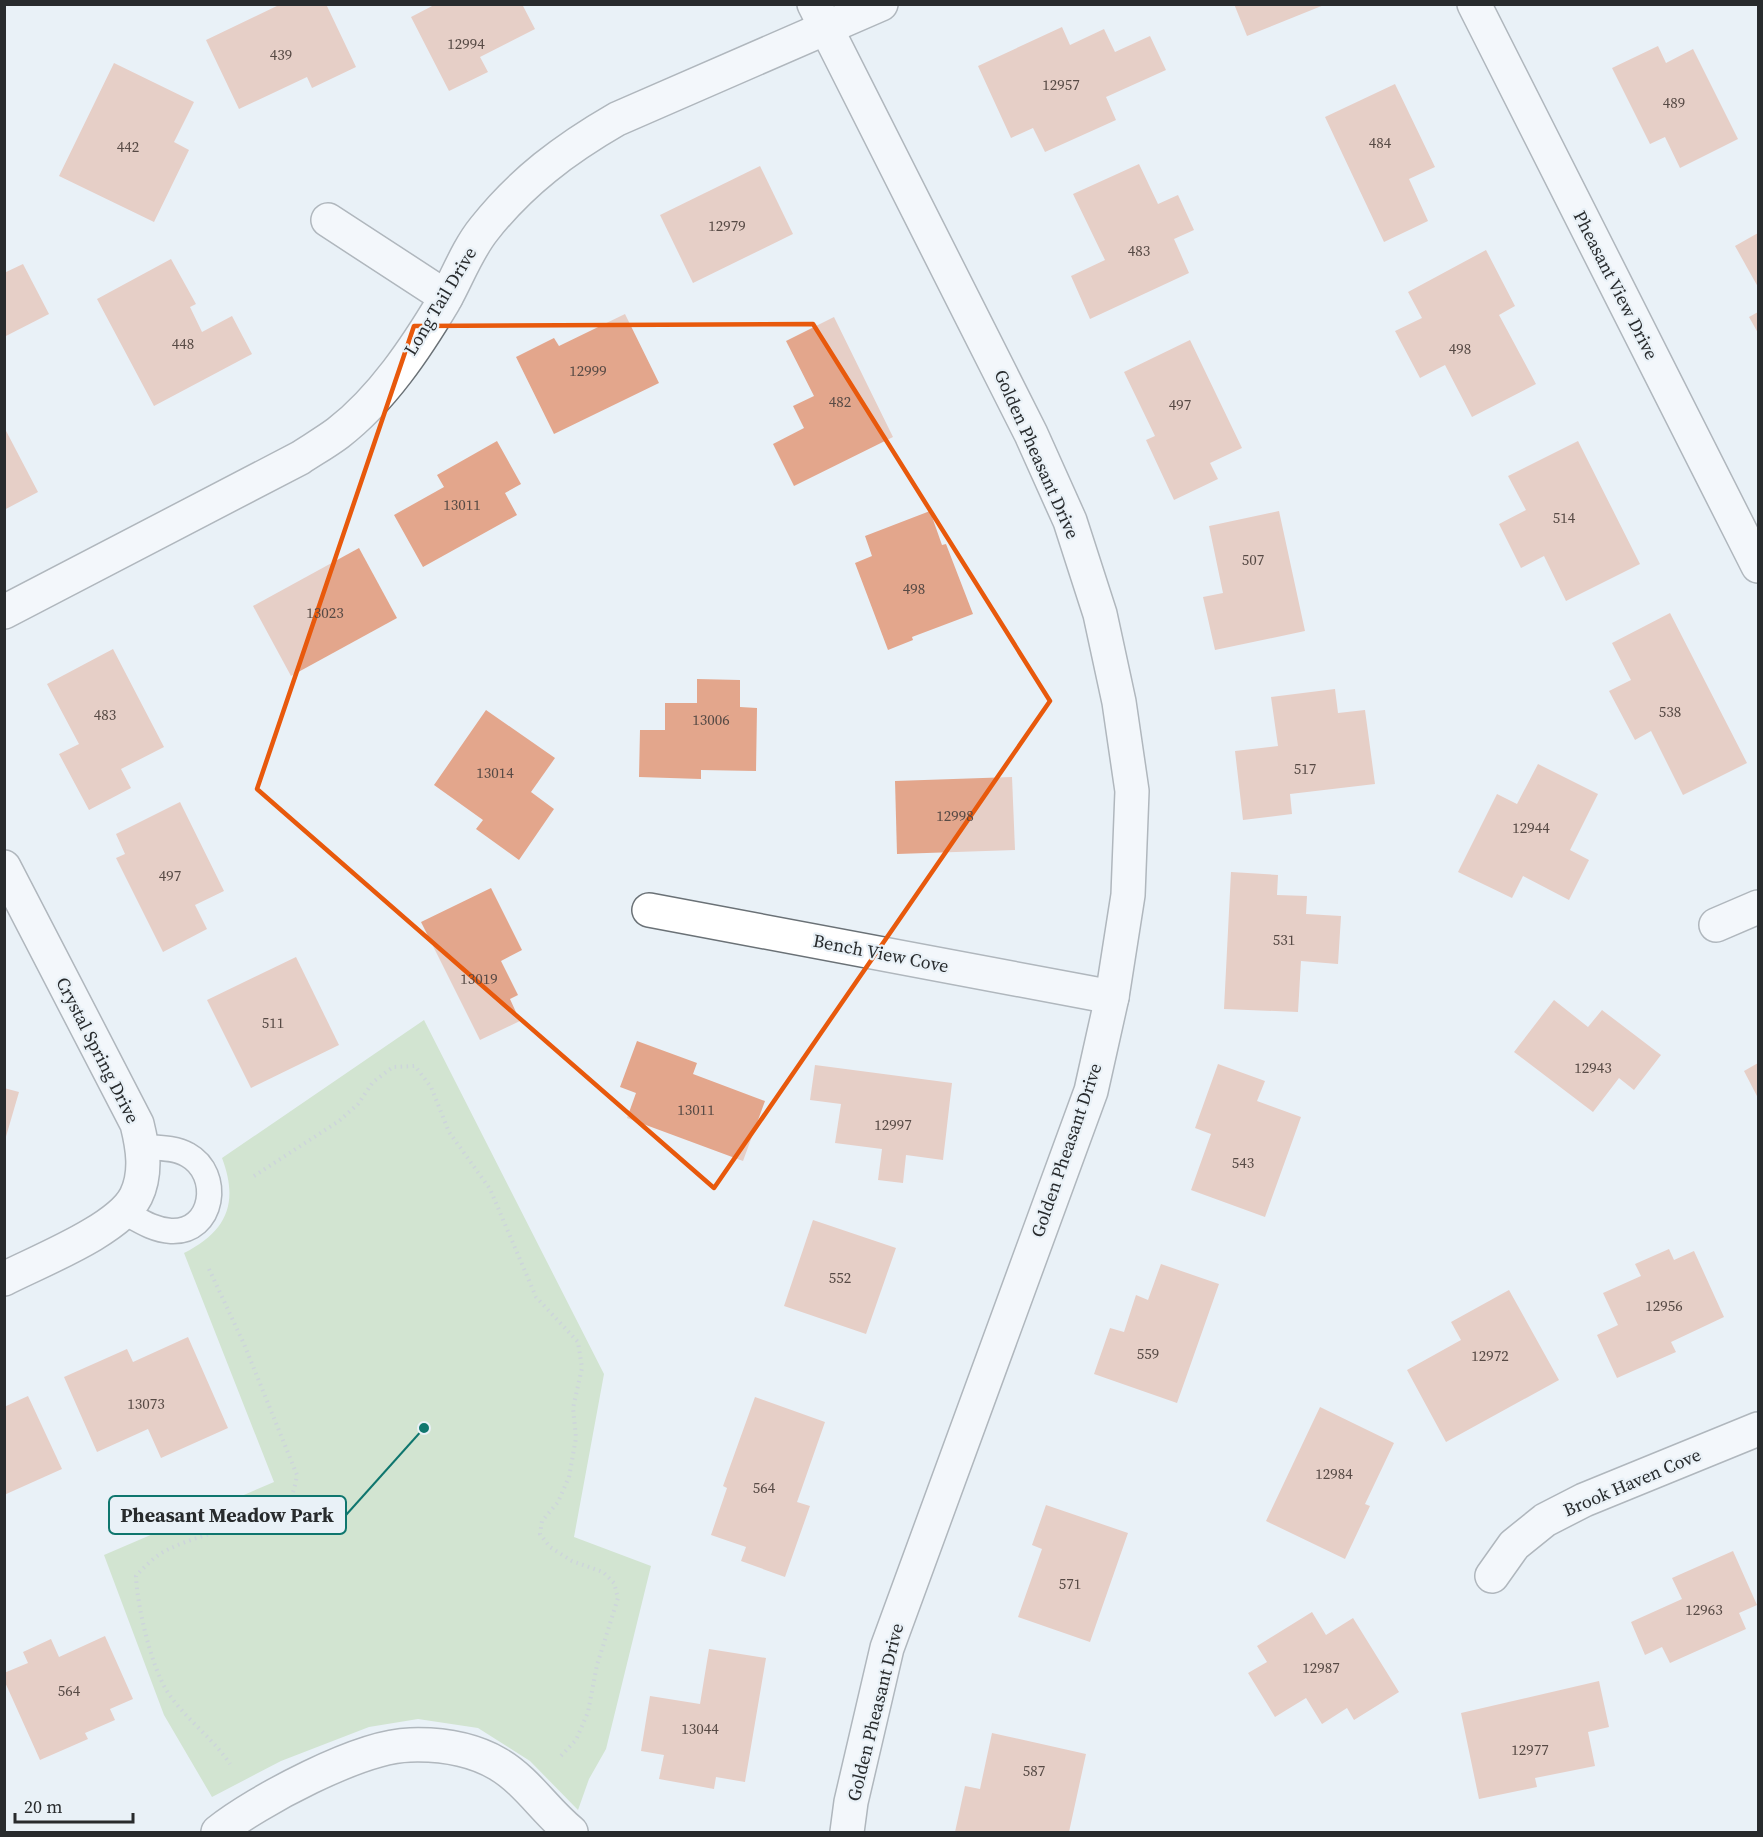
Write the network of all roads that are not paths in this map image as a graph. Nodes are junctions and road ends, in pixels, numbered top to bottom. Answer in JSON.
{"nodes":[{"id":1,"x":881,"y":4,"type":"edge"},
{"id":2,"x":1473,"y":4,"type":"edge"},
{"id":3,"x":820,"y":17,"type":"edge"},
{"id":4,"x":328,"y":220,"type":"dead end"},
{"id":5,"x":446,"y":297,"type":"junction"},
{"id":6,"x":1758,"y":566,"type":"edge"},
{"id":7,"x":4,"y":612,"type":"edge"},
{"id":8,"x":4,"y":867,"type":"edge"},
{"id":9,"x":1758,"y":908,"type":"edge"},
{"id":10,"x":649,"y":910,"type":"dead end"},
{"id":11,"x":1716,"y":925,"type":"dead end"},
{"id":12,"x":1112,"y":998,"type":"junction"},
{"id":13,"x":143,"y":1147,"type":"junction"},
{"id":14,"x":124,"y":1212,"type":"junction"},
{"id":15,"x":4,"y":1279,"type":"edge"},
{"id":16,"x":1758,"y":1429,"type":"edge"},
{"id":17,"x":1492,"y":1576,"type":"dead end"},
{"id":18,"x":218,"y":1833,"type":"edge"},
{"id":19,"x":571,"y":1833,"type":"edge"},
{"id":20,"x":847,"y":1833,"type":"edge"}],
"edges":[{"from":1,"to":3,"type":"street","name":"Long Tail Drive"},
{"from":2,"to":6,"type":"street","name":"Pheasant View Drive"},
{"from":3,"to":5,"type":"street","name":"Long Tail Drive"},
{"from":3,"to":12,"type":"street","name":"Golden Pheasant Drive"},
{"from":4,"to":5,"type":"street"},
{"from":5,"to":7,"type":"street","name":"Long Tail Drive"},
{"from":8,"to":13,"type":"street","name":"Crystal Spring Drive"},
{"from":9,"to":11,"type":"street"},
{"from":10,"to":12,"type":"street","name":"Bench View Cove"},
{"from":12,"to":20,"type":"street","name":"Golden Pheasant Drive"},
{"from":13,"to":14,"type":"street","name":"Crystal Spring Drive"},
{"from":13,"to":14,"type":"lane"},
{"from":14,"to":15,"type":"street","name":"Crystal Spring Drive"},
{"from":16,"to":17,"type":"street","name":"Brook Haven Cove"},
{"from":18,"to":19,"type":"street"}]}
